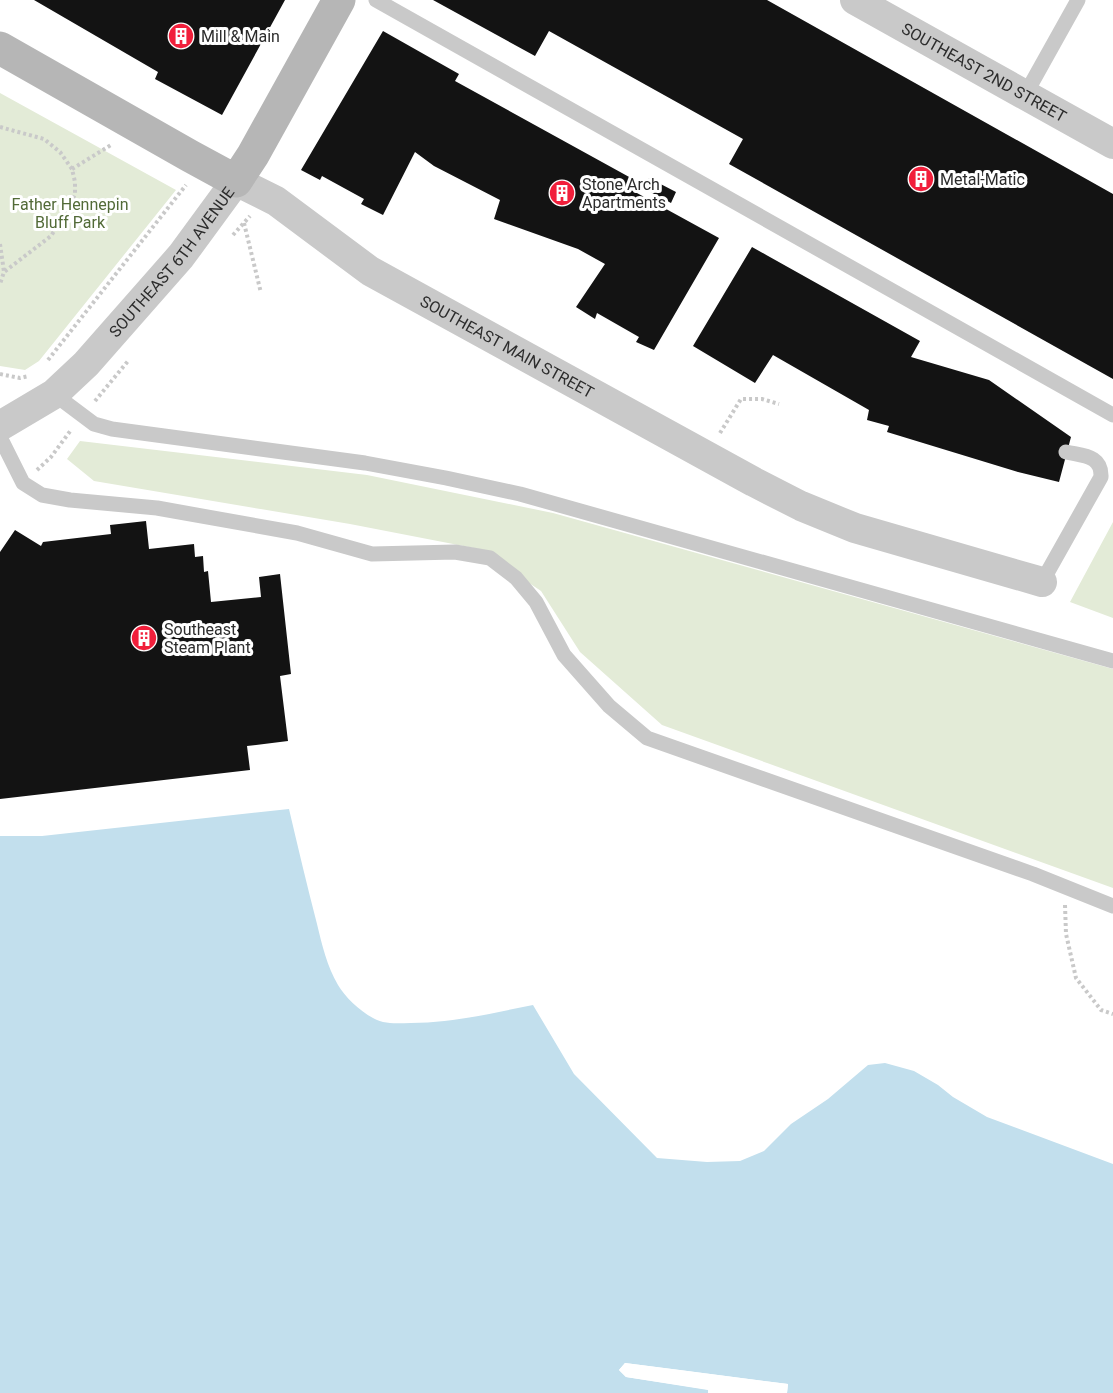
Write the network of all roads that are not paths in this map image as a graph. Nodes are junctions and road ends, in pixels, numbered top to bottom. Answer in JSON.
{"nodes":[{"id":1,"x":339,"y":0,"type":"edge"},
{"id":2,"x":376,"y":0,"type":"edge"},
{"id":3,"x":1078,"y":0,"type":"edge"},
{"id":4,"x":861,"y":1,"type":"edge"},
{"id":5,"x":0,"y":48,"type":"edge"},
{"id":6,"x":1025,"y":95,"type":"junction"},
{"id":7,"x":1113,"y":144,"type":"edge"},
{"id":8,"x":236,"y":181,"type":"junction"},
{"id":9,"x":44,"y":384,"type":"junction"},
{"id":10,"x":1113,"y":415,"type":"edge"},
{"id":11,"x":0,"y":426,"type":"edge"},
{"id":12,"x":0,"y":437,"type":"edge"},
{"id":13,"x":1066,"y":452,"type":"dead end"},
{"id":14,"x":1042,"y":582,"type":"joint"},
{"id":15,"x":1113,"y":661,"type":"edge"},
{"id":16,"x":1113,"y":906,"type":"edge"}],
"edges":[{"from":1,"to":8,"type":"street","name":"SOUTHEAST 6TH AVENUE"},
{"from":2,"to":10,"type":"lane"},
{"from":3,"to":6,"type":"lane"},
{"from":4,"to":6,"type":"street","name":"SOUTHEAST 2ND STREET"},
{"from":5,"to":8,"type":"street","name":"SOUTHEAST MAIN STREET"},
{"from":6,"to":7,"type":"street","name":"SOUTHEAST 2ND STREET"},
{"from":8,"to":9,"type":"street","name":"SOUTHEAST 6TH AVENUE"},
{"from":8,"to":14,"type":"street","name":"SOUTHEAST MAIN STREET"},
{"from":9,"to":11,"type":"street","name":"SOUTHEAST 6TH AVENUE"},
{"from":9,"to":15,"type":"lane"},
{"from":12,"to":16,"type":"lane"},
{"from":13,"to":14,"type":"lane"}]}
